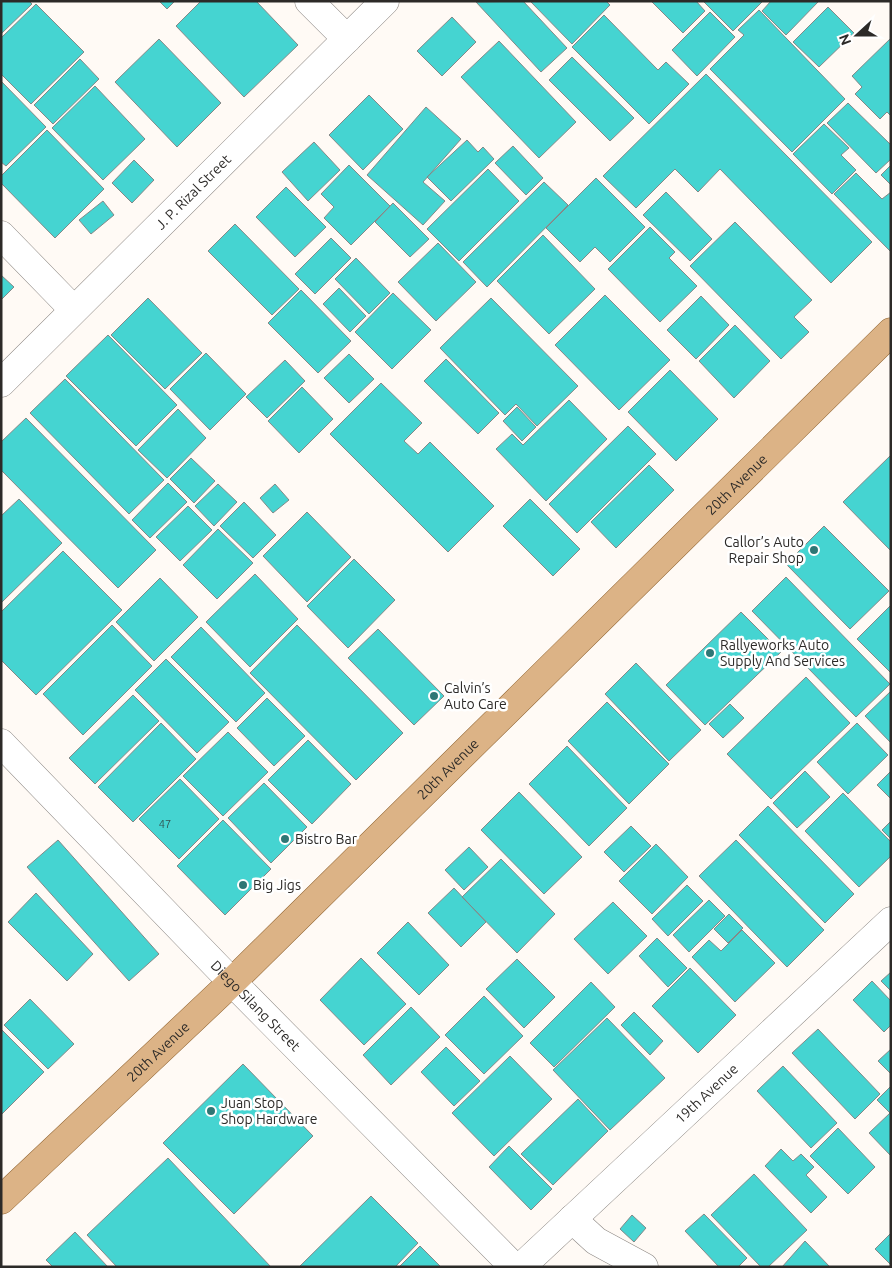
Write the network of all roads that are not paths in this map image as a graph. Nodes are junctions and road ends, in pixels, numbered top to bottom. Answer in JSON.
{"nodes":[{"id":1,"x":309,"y":1,"type":"edge"},
{"id":2,"x":385,"y":1,"type":"edge"},
{"id":3,"x":347,"y":39,"type":"junction"},
{"id":4,"x":1,"y":235,"type":"edge"},
{"id":5,"x":74,"y":309,"type":"junction"},
{"id":6,"x":891,"y":332,"type":"edge"},
{"id":7,"x":1,"y":383,"type":"edge"},
{"id":8,"x":1,"y":743,"type":"edge"},
{"id":9,"x":891,"y":921,"type":"edge"},
{"id":10,"x":232,"y":982,"type":"junction"},
{"id":11,"x":1,"y":1200,"type":"edge"},
{"id":12,"x":572,"y":1219,"type":"junction"},
{"id":13,"x":514,"y":1267,"type":"edge"},
{"id":14,"x":521,"y":1267,"type":"edge"},
{"id":15,"x":644,"y":1267,"type":"edge"}],
"edges":[{"from":1,"to":3,"type":"street"},
{"from":2,"to":3,"type":"street","name":"J. P. Rizal Street"},
{"from":3,"to":5,"type":"street","name":"J. P. Rizal Street"},
{"from":4,"to":5,"type":"street"},
{"from":5,"to":7,"type":"street","name":"J. P. Rizal Street"},
{"from":6,"to":10,"type":"main road","name":"20th Avenue"},
{"from":8,"to":10,"type":"street","name":"Diego Silang Street"},
{"from":9,"to":12,"type":"street","name":"19th Avenue"},
{"from":10,"to":11,"type":"main road","name":"20th Avenue"},
{"from":10,"to":13,"type":"street","name":"Diego Silang Street"},
{"from":12,"to":14,"type":"street","name":"19th Avenue"},
{"from":12,"to":15,"type":"street"}]}
